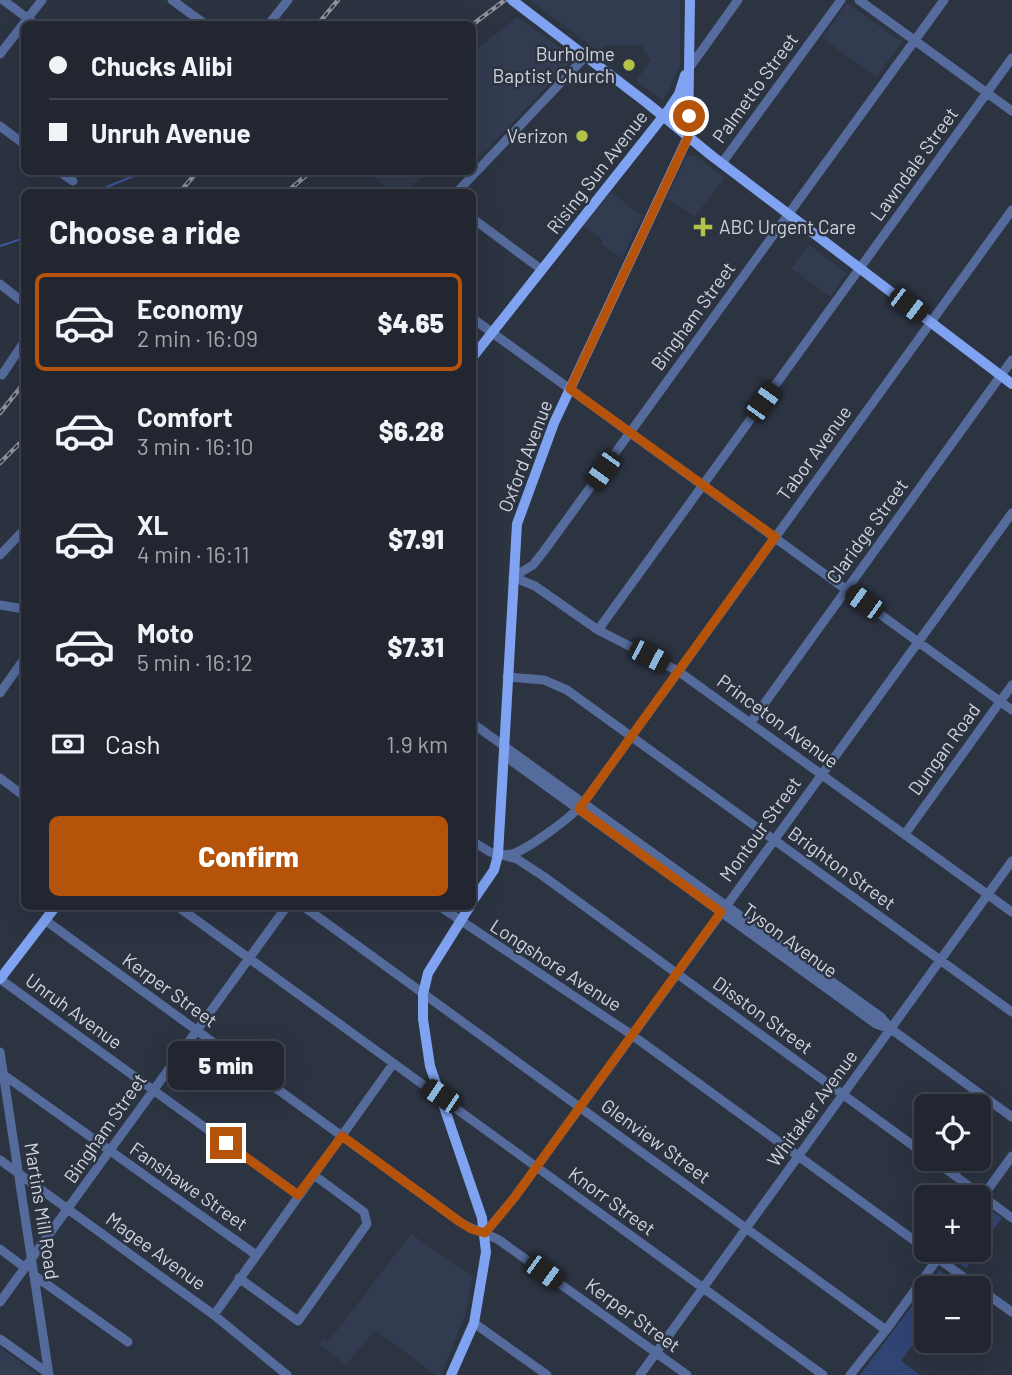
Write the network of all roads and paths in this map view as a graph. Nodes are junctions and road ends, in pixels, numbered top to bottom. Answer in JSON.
{"nodes":[{"id":1,"x":3,"y":0,"type":"edge"},
{"id":2,"x":42,"y":0,"type":"edge"},
{"id":3,"x":172,"y":0,"type":"edge"},
{"id":4,"x":288,"y":0,"type":"edge"},
{"id":5,"x":690,"y":0,"type":"edge"},
{"id":6,"x":738,"y":0,"type":"edge"},
{"id":7,"x":841,"y":0,"type":"edge"},
{"id":8,"x":859,"y":0,"type":"edge"},
{"id":9,"x":944,"y":0,"type":"edge"},
{"id":10,"x":517,"y":4,"type":"edge"},
{"id":11,"x":30,"y":21,"type":"edge"},
{"id":12,"x":32,"y":21,"type":"edge"},
{"id":13,"x":201,"y":21,"type":"edge"},
{"id":14,"x":271,"y":21,"type":"edge"},
{"id":15,"x":21,"y":32,"type":"edge"},
{"id":16,"x":915,"y":41,"type":"junction"},
{"id":17,"x":0,"y":54,"type":"edge"},
{"id":18,"x":586,"y":56,"type":"junction"},
{"id":19,"x":1012,"y":58,"type":"edge"},
{"id":20,"x":690,"y":67,"type":"junction"},
{"id":21,"x":987,"y":93,"type":"junction"},
{"id":22,"x":1012,"y":111,"type":"edge"},
{"id":23,"x":663,"y":117,"type":"junction"},
{"id":24,"x":0,"y":125,"type":"edge"},
{"id":25,"x":688,"y":137,"type":"junction"},
{"id":26,"x":21,"y":142,"type":"edge"},
{"id":27,"x":722,"y":163,"type":"junction"},
{"id":28,"x":476,"y":172,"type":"edge"},
{"id":29,"x":64,"y":175,"type":"edge"},
{"id":30,"x":473,"y":175,"type":"edge"},
{"id":31,"x":73,"y":181,"type":"dead end"},
{"id":32,"x":460,"y":189,"type":"edge"},
{"id":33,"x":1012,"y":210,"type":"edge"},
{"id":34,"x":788,"y":214,"type":"junction"},
{"id":35,"x":476,"y":221,"type":"edge"},
{"id":36,"x":859,"y":268,"type":"junction"},
{"id":37,"x":542,"y":270,"type":"junction"},
{"id":38,"x":1,"y":287,"type":"edge"},
{"id":39,"x":21,"y":301,"type":"edge"},
{"id":40,"x":476,"y":321,"type":"edge"},
{"id":41,"x":930,"y":322,"type":"junction"},
{"id":42,"x":492,"y":333,"type":"junction"},
{"id":43,"x":21,"y":346,"type":"edge"},
{"id":44,"x":476,"y":353,"type":"edge"},
{"id":45,"x":1012,"y":360,"type":"edge"},
{"id":46,"x":2,"y":375,"type":"dead end"},
{"id":47,"x":1001,"y":376,"type":"junction"},
{"id":48,"x":1012,"y":384,"type":"edge"},
{"id":49,"x":570,"y":389,"type":"junction"},
{"id":50,"x":630,"y":433,"type":"junction"},
{"id":51,"x":703,"y":485,"type":"junction"},
{"id":52,"x":1012,"y":513,"type":"edge"},
{"id":53,"x":21,"y":533,"type":"edge"},
{"id":54,"x":775,"y":537,"type":"junction"},
{"id":55,"x":0,"y":555,"type":"edge"},
{"id":56,"x":513,"y":577,"type":"junction"},
{"id":57,"x":846,"y":589,"type":"junction"},
{"id":58,"x":0,"y":605,"type":"edge"},
{"id":59,"x":21,"y":608,"type":"edge"},
{"id":60,"x":598,"y":630,"type":"junction"},
{"id":61,"x":918,"y":641,"type":"junction"},
{"id":62,"x":21,"y":663,"type":"edge"},
{"id":63,"x":678,"y":671,"type":"junction"},
{"id":64,"x":507,"y":677,"type":"junction"},
{"id":65,"x":1012,"y":685,"type":"edge"},
{"id":66,"x":0,"y":693,"type":"edge"},
{"id":67,"x":1000,"y":701,"type":"junction"},
{"id":68,"x":1012,"y":709,"type":"edge"},
{"id":69,"x":751,"y":722,"type":"junction"},
{"id":70,"x":476,"y":726,"type":"edge"},
{"id":71,"x":631,"y":736,"type":"junction"},
{"id":72,"x":505,"y":748,"type":"junction"},
{"id":73,"x":822,"y":774,"type":"junction"},
{"id":74,"x":0,"y":778,"type":"edge"},
{"id":75,"x":21,"y":794,"type":"edge"},
{"id":76,"x":582,"y":805,"type":"junction"},
{"id":77,"x":905,"y":834,"type":"junction"},
{"id":78,"x":773,"y":840,"type":"junction"},
{"id":79,"x":476,"y":843,"type":"edge"},
{"id":80,"x":498,"y":855,"type":"junction"},
{"id":81,"x":1012,"y":861,"type":"edge"},
{"id":82,"x":988,"y":895,"type":"junction"},
{"id":83,"x":476,"y":897,"type":"edge"},
{"id":84,"x":723,"y":909,"type":"junction"},
{"id":85,"x":53,"y":910,"type":"edge"},
{"id":86,"x":182,"y":910,"type":"edge"},
{"id":87,"x":284,"y":910,"type":"edge"},
{"id":88,"x":308,"y":910,"type":"edge"},
{"id":89,"x":444,"y":910,"type":"edge"},
{"id":90,"x":467,"y":910,"type":"edge"},
{"id":91,"x":1012,"y":912,"type":"edge"},
{"id":92,"x":45,"y":920,"type":"junction"},
{"id":93,"x":459,"y":921,"type":"junction"},
{"id":94,"x":249,"y":959,"type":"junction"},
{"id":95,"x":941,"y":960,"type":"junction"},
{"id":96,"x":677,"y":974,"type":"junction"},
{"id":97,"x":0,"y":979,"type":"edge"},
{"id":98,"x":423,"y":994,"type":"junction"},
{"id":99,"x":1012,"y":1012,"type":"edge"},
{"id":100,"x":891,"y":1029,"type":"junction"},
{"id":101,"x":197,"y":1031,"type":"junction"},
{"id":102,"x":632,"y":1035,"type":"junction"},
{"id":103,"x":0,"y":1052,"type":"edge"},
{"id":104,"x":393,"y":1064,"type":"junction"},
{"id":105,"x":2,"y":1073,"type":"edge"},
{"id":106,"x":153,"y":1091,"type":"junction"},
{"id":107,"x":843,"y":1095,"type":"junction"},
{"id":108,"x":441,"y":1096,"type":"junction"},
{"id":109,"x":580,"y":1107,"type":"junction"},
{"id":110,"x":1012,"y":1117,"type":"edge"},
{"id":111,"x":342,"y":1136,"type":"junction"},
{"id":112,"x":914,"y":1146,"type":"edge"},
{"id":113,"x":110,"y":1151,"type":"junction"},
{"id":114,"x":799,"y":1156,"type":"junction"},
{"id":115,"x":1012,"y":1156,"type":"edge"},
{"id":116,"x":0,"y":1160,"type":"edge"},
{"id":117,"x":536,"y":1168,"type":"junction"},
{"id":118,"x":946,"y":1171,"type":"edge"},
{"id":119,"x":18,"y":1173,"type":"junction"},
{"id":120,"x":314,"y":1175,"type":"junction"},
{"id":121,"x":963,"y":1185,"type":"edge"},
{"id":122,"x":991,"y":1186,"type":"edge"},
{"id":123,"x":298,"y":1195,"type":"junction"},
{"id":124,"x":991,"y":1206,"type":"edge"},
{"id":125,"x":69,"y":1209,"type":"junction"},
{"id":126,"x":1012,"y":1218,"type":"edge"},
{"id":127,"x":747,"y":1228,"type":"junction"},
{"id":128,"x":485,"y":1233,"type":"junction"},
{"id":129,"x":914,"y":1240,"type":"edge"},
{"id":130,"x":0,"y":1249,"type":"edge"},
{"id":131,"x":255,"y":1254,"type":"junction"},
{"id":132,"x":33,"y":1256,"type":"junction"},
{"id":133,"x":934,"y":1262,"type":"edge"},
{"id":134,"x":943,"y":1262,"type":"edge"},
{"id":135,"x":24,"y":1267,"type":"junction"},
{"id":136,"x":35,"y":1276,"type":"junction"},
{"id":137,"x":240,"y":1278,"type":"junction"},
{"id":138,"x":703,"y":1289,"type":"junction"},
{"id":139,"x":0,"y":1302,"type":"edge"},
{"id":140,"x":1012,"y":1312,"type":"edge"},
{"id":141,"x":214,"y":1315,"type":"junction"},
{"id":142,"x":474,"y":1323,"type":"junction"},
{"id":143,"x":886,"y":1330,"type":"junction"},
{"id":144,"x":0,"y":1339,"type":"edge"},
{"id":145,"x":128,"y":1342,"type":"dead end"},
{"id":146,"x":656,"y":1353,"type":"junction"},
{"id":147,"x":49,"y":1374,"type":"edge"},
{"id":148,"x":287,"y":1375,"type":"edge"},
{"id":149,"x":451,"y":1375,"type":"edge"},
{"id":150,"x":547,"y":1375,"type":"edge"},
{"id":151,"x":640,"y":1375,"type":"edge"},
{"id":152,"x":687,"y":1375,"type":"edge"},
{"id":153,"x":823,"y":1375,"type":"edge"},
{"id":154,"x":850,"y":1375,"type":"edge"}],
"edges":[{"from":1,"to":11,"type":"street"},
{"from":2,"to":12,"type":"street"},
{"from":3,"to":13,"type":"street"},
{"from":4,"to":14,"type":"street"},
{"from":5,"to":20,"type":"main road","name":"Oxford Avenue"},
{"from":6,"to":20,"type":"street","name":"Rising Sun Avenue"},
{"from":7,"to":27,"type":"street","name":"Palmetto Street"},
{"from":8,"to":16,"type":"street"},
{"from":9,"to":16,"type":"street","name":"Bingham Street"},
{"from":10,"to":18,"type":"main road"},
{"from":15,"to":17,"type":"street"},
{"from":16,"to":21,"type":"street"},
{"from":16,"to":34,"type":"street","name":"Bingham Street"},
{"from":18,"to":23,"type":"main road"},
{"from":18,"to":28,"type":"street"},
{"from":19,"to":21,"type":"street","name":"Lawndale Street"},
{"from":20,"to":23,"type":"main road","name":"Rising Sun Avenue"},
{"from":20,"to":25,"type":"main road","name":"Oxford Avenue"},
{"from":21,"to":22,"type":"street"},
{"from":21,"to":36,"type":"street","name":"Lawndale Street"},
{"from":23,"to":25,"type":"main road"},
{"from":23,"to":37,"type":"main road","name":"Rising Sun Avenue"},
{"from":24,"to":26,"type":"street"},
{"from":25,"to":27,"type":"main road"},
{"from":25,"to":49,"type":"main road","name":"Oxford Avenue"},
{"from":27,"to":34,"type":"main road"},
{"from":29,"to":31,"type":"street"},
{"from":30,"to":32,"type":"street"},
{"from":33,"to":41,"type":"street","name":"Tabor Avenue"},
{"from":34,"to":36,"type":"main road"},
{"from":34,"to":50,"type":"street","name":"Bingham Street"},
{"from":35,"to":37,"type":"street"},
{"from":36,"to":41,"type":"main road"},
{"from":36,"to":51,"type":"street","name":"Lawndale Street"},
{"from":37,"to":42,"type":"main road","name":"Rising Sun Avenue"},
{"from":38,"to":39,"type":"street"},
{"from":40,"to":42,"type":"street"},
{"from":41,"to":47,"type":"main road"},
{"from":41,"to":54,"type":"street","name":"Tabor Avenue"},
{"from":42,"to":44,"type":"main road","name":"Rising Sun Avenue"},
{"from":42,"to":49,"type":"street"},
{"from":43,"to":46,"type":"street"},
{"from":45,"to":47,"type":"street","name":"Claridge Street"},
{"from":47,"to":48,"type":"main road"},
{"from":47,"to":57,"type":"street","name":"Claridge Street"},
{"from":49,"to":50,"type":"street"},
{"from":49,"to":56,"type":"main road","name":"Oxford Avenue"},
{"from":50,"to":51,"type":"street"},
{"from":50,"to":56,"type":"street","name":"Bingham Street"},
{"from":51,"to":54,"type":"street"},
{"from":51,"to":60,"type":"street","name":"Lawndale Street"},
{"from":52,"to":61,"type":"street","name":"Montour Street"},
{"from":53,"to":55,"type":"street"},
{"from":54,"to":57,"type":"street"},
{"from":54,"to":63,"type":"street","name":"Tabor Avenue"},
{"from":56,"to":60,"type":"street","name":"Princeton Avenue"},
{"from":56,"to":64,"type":"main road","name":"Oxford Avenue"},
{"from":57,"to":61,"type":"street"},
{"from":57,"to":69,"type":"street","name":"Claridge Street"},
{"from":58,"to":59,"type":"street"},
{"from":60,"to":63,"type":"street","name":"Princeton Avenue"},
{"from":61,"to":67,"type":"street"},
{"from":61,"to":73,"type":"street","name":"Montour Street"},
{"from":62,"to":66,"type":"street"},
{"from":63,"to":69,"type":"street","name":"Princeton Avenue"},
{"from":63,"to":71,"type":"street","name":"Tabor Avenue"},
{"from":64,"to":71,"type":"street","name":"Brighton Street"},
{"from":64,"to":72,"type":"main road","name":"Oxford Avenue"},
{"from":65,"to":67,"type":"street","name":"Dungan Road"},
{"from":67,"to":68,"type":"street"},
{"from":67,"to":77,"type":"street","name":"Dungan Road"},
{"from":69,"to":73,"type":"street","name":"Princeton Avenue"},
{"from":70,"to":72,"type":"street","name":"Tyson Avenue"},
{"from":71,"to":76,"type":"street","name":"Tabor Avenue"},
{"from":71,"to":78,"type":"street","name":"Brighton Street"},
{"from":72,"to":76,"type":"street","name":"Tyson Avenue"},
{"from":72,"to":80,"type":"main road","name":"Oxford Avenue"},
{"from":73,"to":77,"type":"street","name":"Princeton Avenue"},
{"from":73,"to":78,"type":"street","name":"Montour Street"},
{"from":74,"to":75,"type":"street"},
{"from":76,"to":80,"type":"street","name":"Tabor Avenue"},
{"from":76,"to":84,"type":"street","name":"Tyson Avenue"},
{"from":77,"to":82,"type":"street","name":"Princeton Avenue"},
{"from":78,"to":84,"type":"street","name":"Montour Street"},
{"from":78,"to":95,"type":"street","name":"Brighton Street"},
{"from":79,"to":80,"type":"street","name":"Disston Street"},
{"from":80,"to":83,"type":"main road","name":"Oxford Avenue"},
{"from":80,"to":96,"type":"street","name":"Disston Street"},
{"from":81,"to":82,"type":"street","name":"Whitaker Avenue"},
{"from":82,"to":91,"type":"street","name":"Princeton Avenue"},
{"from":82,"to":95,"type":"street","name":"Whitaker Avenue"},
{"from":84,"to":96,"type":"street","name":"Montour Street"},
{"from":84,"to":100,"type":"street","name":"Tyson Avenue"},
{"from":85,"to":92,"type":"main road"},
{"from":86,"to":94,"type":"street","name":"Knorr Street"},
{"from":87,"to":94,"type":"street","name":"Bingham Street"},
{"from":88,"to":98,"type":"street","name":"Glenview Street"},
{"from":89,"to":93,"type":"street","name":"Longshore Avenue"},
{"from":90,"to":93,"type":"main road","name":"Oxford Avenue"},
{"from":92,"to":97,"type":"main road"},
{"from":92,"to":101,"type":"street","name":"Kerper Street"},
{"from":93,"to":98,"type":"main road","name":"Oxford Avenue"},
{"from":93,"to":102,"type":"street","name":"Longshore Avenue"},
{"from":94,"to":101,"type":"street","name":"Bingham Street"},
{"from":94,"to":104,"type":"street","name":"Knorr Street"},
{"from":95,"to":99,"type":"street","name":"Brighton Street"},
{"from":95,"to":100,"type":"street","name":"Whitaker Avenue"},
{"from":96,"to":102,"type":"street","name":"Montour Street"},
{"from":96,"to":107,"type":"street","name":"Disston Street"},
{"from":97,"to":106,"type":"street","name":"Unruh Avenue"},
{"from":98,"to":108,"type":"main road","name":"Oxford Avenue"},
{"from":98,"to":109,"type":"street","name":"Glenview Street"},
{"from":100,"to":107,"type":"street","name":"Whitaker Avenue"},
{"from":100,"to":110,"type":"street","name":"Tyson Avenue"},
{"from":101,"to":106,"type":"street","name":"Bingham Street"},
{"from":101,"to":111,"type":"street","name":"Kerper Street"},
{"from":102,"to":109,"type":"street","name":"Montour Street"},
{"from":102,"to":114,"type":"street","name":"Longshore Avenue"},
{"from":103,"to":105,"type":"street","name":"Martins Mill Road"},
{"from":104,"to":108,"type":"street","name":"Knorr Street"},
{"from":104,"to":111,"type":"street"},
{"from":105,"to":113,"type":"street","name":"Fanshawe Street"},
{"from":105,"to":119,"type":"street","name":"Martins Mill Road"},
{"from":106,"to":113,"type":"street","name":"Bingham Street"},
{"from":106,"to":123,"type":"street","name":"Unruh Avenue"},
{"from":107,"to":112,"type":"street","name":"Disston Street"},
{"from":107,"to":114,"type":"street","name":"Whitaker Avenue"},
{"from":108,"to":117,"type":"street","name":"Knorr Street"},
{"from":108,"to":128,"type":"main road","name":"Oxford Avenue"},
{"from":109,"to":117,"type":"street","name":"Montour Street"},
{"from":109,"to":127,"type":"street","name":"Glenview Street"},
{"from":111,"to":120,"type":"street"},
{"from":111,"to":128,"type":"street","name":"Kerper Street"},
{"from":113,"to":125,"type":"street","name":"Bingham Street"},
{"from":113,"to":131,"type":"street","name":"Fanshawe Street"},
{"from":114,"to":127,"type":"street","name":"Whitaker Avenue"},
{"from":114,"to":129,"type":"street","name":"Longshore Avenue"},
{"from":115,"to":122,"type":"street"},
{"from":116,"to":119,"type":"street","name":"Magee Avenue"},
{"from":117,"to":128,"type":"street","name":"Montour Street"},
{"from":117,"to":138,"type":"street","name":"Knorr Street"},
{"from":118,"to":121,"type":"street"},
{"from":119,"to":125,"type":"street","name":"Magee Avenue"},
{"from":119,"to":132,"type":"street","name":"Martins Mill Road"},
{"from":120,"to":123,"type":"street"},
{"from":120,"to":137,"type":"street"},
{"from":123,"to":131,"type":"street"},
{"from":124,"to":126,"type":"street"},
{"from":125,"to":132,"type":"street","name":"Bingham Street"},
{"from":125,"to":141,"type":"street","name":"Magee Avenue"},
{"from":127,"to":138,"type":"street","name":"Whitaker Avenue"},
{"from":127,"to":143,"type":"street","name":"Glenview Street"},
{"from":128,"to":142,"type":"main road","name":"Oxford Avenue"},
{"from":128,"to":146,"type":"street","name":"Kerper Street"},
{"from":130,"to":135,"type":"street"},
{"from":131,"to":137,"type":"street"},
{"from":132,"to":135,"type":"street","name":"Bingham Street"},
{"from":132,"to":136,"type":"street","name":"Martins Mill Road"},
{"from":133,"to":143,"type":"street"},
{"from":134,"to":140,"type":"street","name":"Longshore Avenue"},
{"from":135,"to":139,"type":"street","name":"Bingham Street"},
{"from":136,"to":145,"type":"street"},
{"from":136,"to":147,"type":"street","name":"Martins Mill Road"},
{"from":137,"to":141,"type":"street"},
{"from":138,"to":146,"type":"street","name":"Whitaker Avenue"},
{"from":138,"to":153,"type":"street","name":"Knorr Street"},
{"from":141,"to":148,"type":"street","name":"Magee Avenue"},
{"from":142,"to":149,"type":"main road","name":"Oxford Avenue"},
{"from":142,"to":150,"type":"street"},
{"from":143,"to":154,"type":"street"},
{"from":144,"to":147,"type":"street"},
{"from":146,"to":151,"type":"street","name":"Whitaker Avenue"},
{"from":146,"to":152,"type":"street","name":"Kerper Street"}]}
